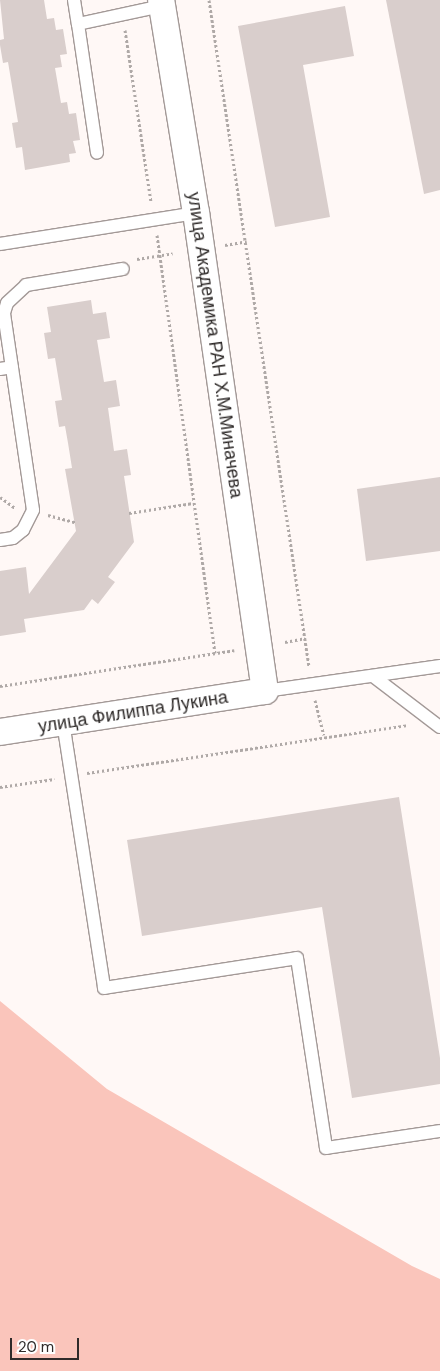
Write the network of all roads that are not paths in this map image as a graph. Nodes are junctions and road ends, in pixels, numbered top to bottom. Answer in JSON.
{"nodes":[{"id":1,"x":74,"y":0,"type":"edge"},
{"id":2,"x":161,"y":3,"type":"edge"},
{"id":3,"x":78,"y":24,"type":"junction"},
{"id":4,"x":97,"y":153,"type":"dead end"},
{"id":5,"x":196,"y":213,"type":"junction"},
{"id":6,"x":0,"y":244,"type":"edge"},
{"id":7,"x":127,"y":264,"type":"road end"},
{"id":8,"x":6,"y":368,"type":"edge"},
{"id":9,"x":0,"y":540,"type":"edge"},
{"id":10,"x":440,"y":666,"type":"edge"},
{"id":11,"x":373,"y":676,"type":"junction"},
{"id":12,"x":265,"y":691,"type":"junction"},
{"id":13,"x":63,"y":722,"type":"junction"},
{"id":14,"x":436,"y":724,"type":"edge"},
{"id":15,"x":0,"y":732,"type":"edge"},
{"id":16,"x":440,"y":1130,"type":"edge"}],
"edges":[{"from":1,"to":3,"type":"lane"},
{"from":2,"to":3,"type":"lane"},
{"from":2,"to":5,"type":"street","name":"улица Академика РАН Х.М.Миначева"},
{"from":3,"to":4,"type":"lane"},
{"from":5,"to":6,"type":"lane"},
{"from":5,"to":12,"type":"street","name":"улица Академика РАН Х.М.Миначева"},
{"from":7,"to":8,"type":"lane"},
{"from":8,"to":9,"type":"lane"},
{"from":10,"to":11,"type":"lane"},
{"from":11,"to":12,"type":"lane"},
{"from":11,"to":14,"type":"lane"},
{"from":12,"to":13,"type":"street","name":"улица Филиппа Лукина"},
{"from":13,"to":15,"type":"street","name":"улица Филиппа Лукина"},
{"from":13,"to":16,"type":"lane"}]}
